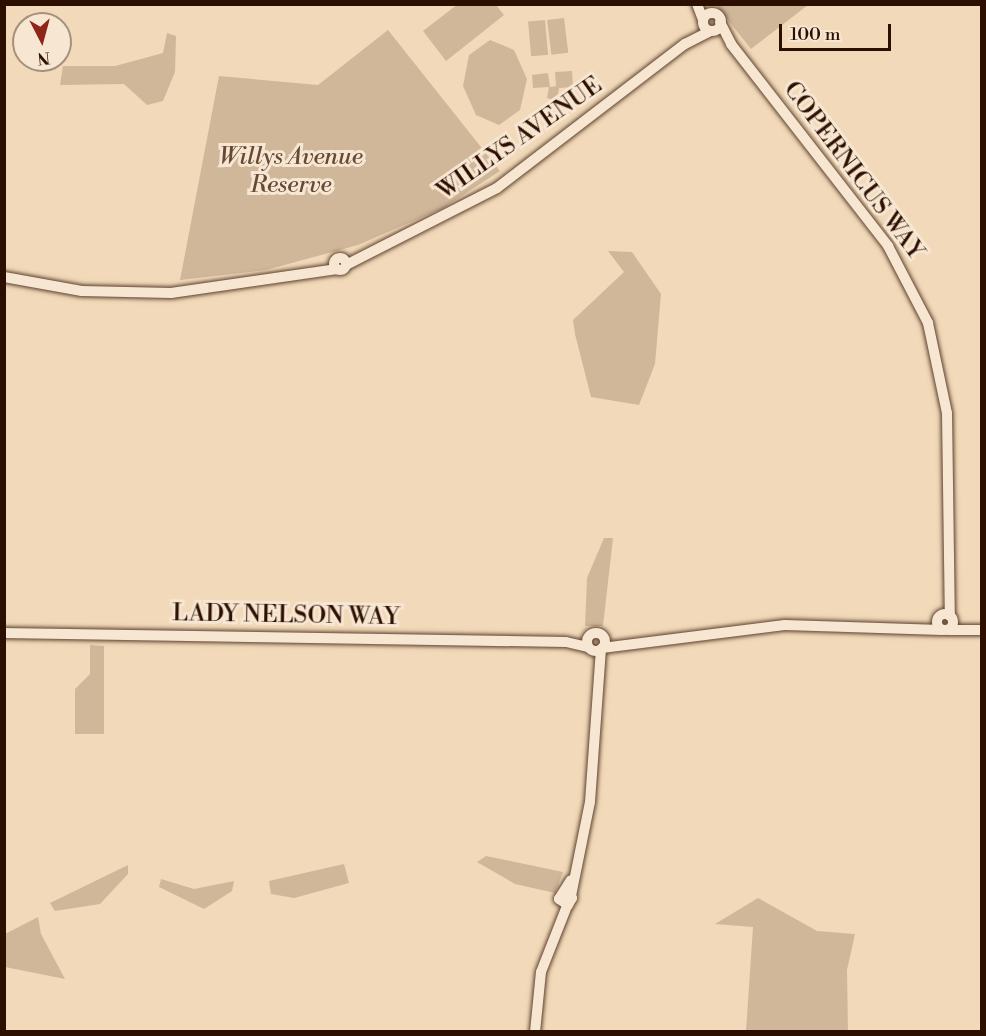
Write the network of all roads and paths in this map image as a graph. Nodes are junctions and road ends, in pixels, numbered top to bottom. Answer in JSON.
{"nodes":[{"id":1,"x":699,"y":4,"type":"edge"},
{"id":2,"x":706,"y":18,"type":"junction"},
{"id":3,"x":714,"y":28,"type":"junction"},
{"id":4,"x":685,"y":44,"type":"junction"},
{"id":5,"x":4,"y":277,"type":"edge"},
{"id":6,"x":945,"y":618,"type":"junction"},
{"id":7,"x":910,"y":627,"type":"junction"},
{"id":8,"x":981,"y":628,"type":"edge"},
{"id":9,"x":946,"y":630,"type":"junction"},
{"id":10,"x":4,"y":633,"type":"edge"},
{"id":11,"x":595,"y":635,"type":"junction"},
{"id":12,"x":566,"y":642,"type":"junction"},
{"id":13,"x":627,"y":642,"type":"junction"},
{"id":14,"x":595,"y":648,"type":"junction"},
{"id":15,"x":535,"y":1032,"type":"edge"}],
"edges":[{"from":1,"to":2,"type":"street"},
{"from":2,"to":3,"type":"street"},
{"from":2,"to":3,"type":"street"},
{"from":2,"to":4,"type":"street","name":"WILLYS AVENUE"},
{"from":3,"to":4,"type":"street","name":"WILLYS AVENUE"},
{"from":3,"to":6,"type":"street","name":"COPERNICUS WAY"},
{"from":4,"to":5,"type":"street","name":"WILLYS AVENUE"},
{"from":6,"to":7,"type":"street","name":"LADY NELSON WAY"},
{"from":6,"to":8,"type":"street","name":"LADY NELSON WAY"},
{"from":6,"to":9,"type":"street"},
{"from":7,"to":9,"type":"street","name":"LADY NELSON WAY"},
{"from":7,"to":13,"type":"street","name":"LADY NELSON WAY"},
{"from":8,"to":9,"type":"street","name":"LADY NELSON WAY"},
{"from":10,"to":12,"type":"street","name":"LADY NELSON WAY"},
{"from":11,"to":12,"type":"street","name":"LADY NELSON WAY"},
{"from":11,"to":13,"type":"street","name":"LADY NELSON WAY"},
{"from":11,"to":14,"type":"street"},
{"from":11,"to":14,"type":"street"},
{"from":12,"to":14,"type":"street","name":"LADY NELSON WAY"},
{"from":13,"to":14,"type":"street","name":"LADY NELSON WAY"},
{"from":14,"to":15,"type":"street"}]}
